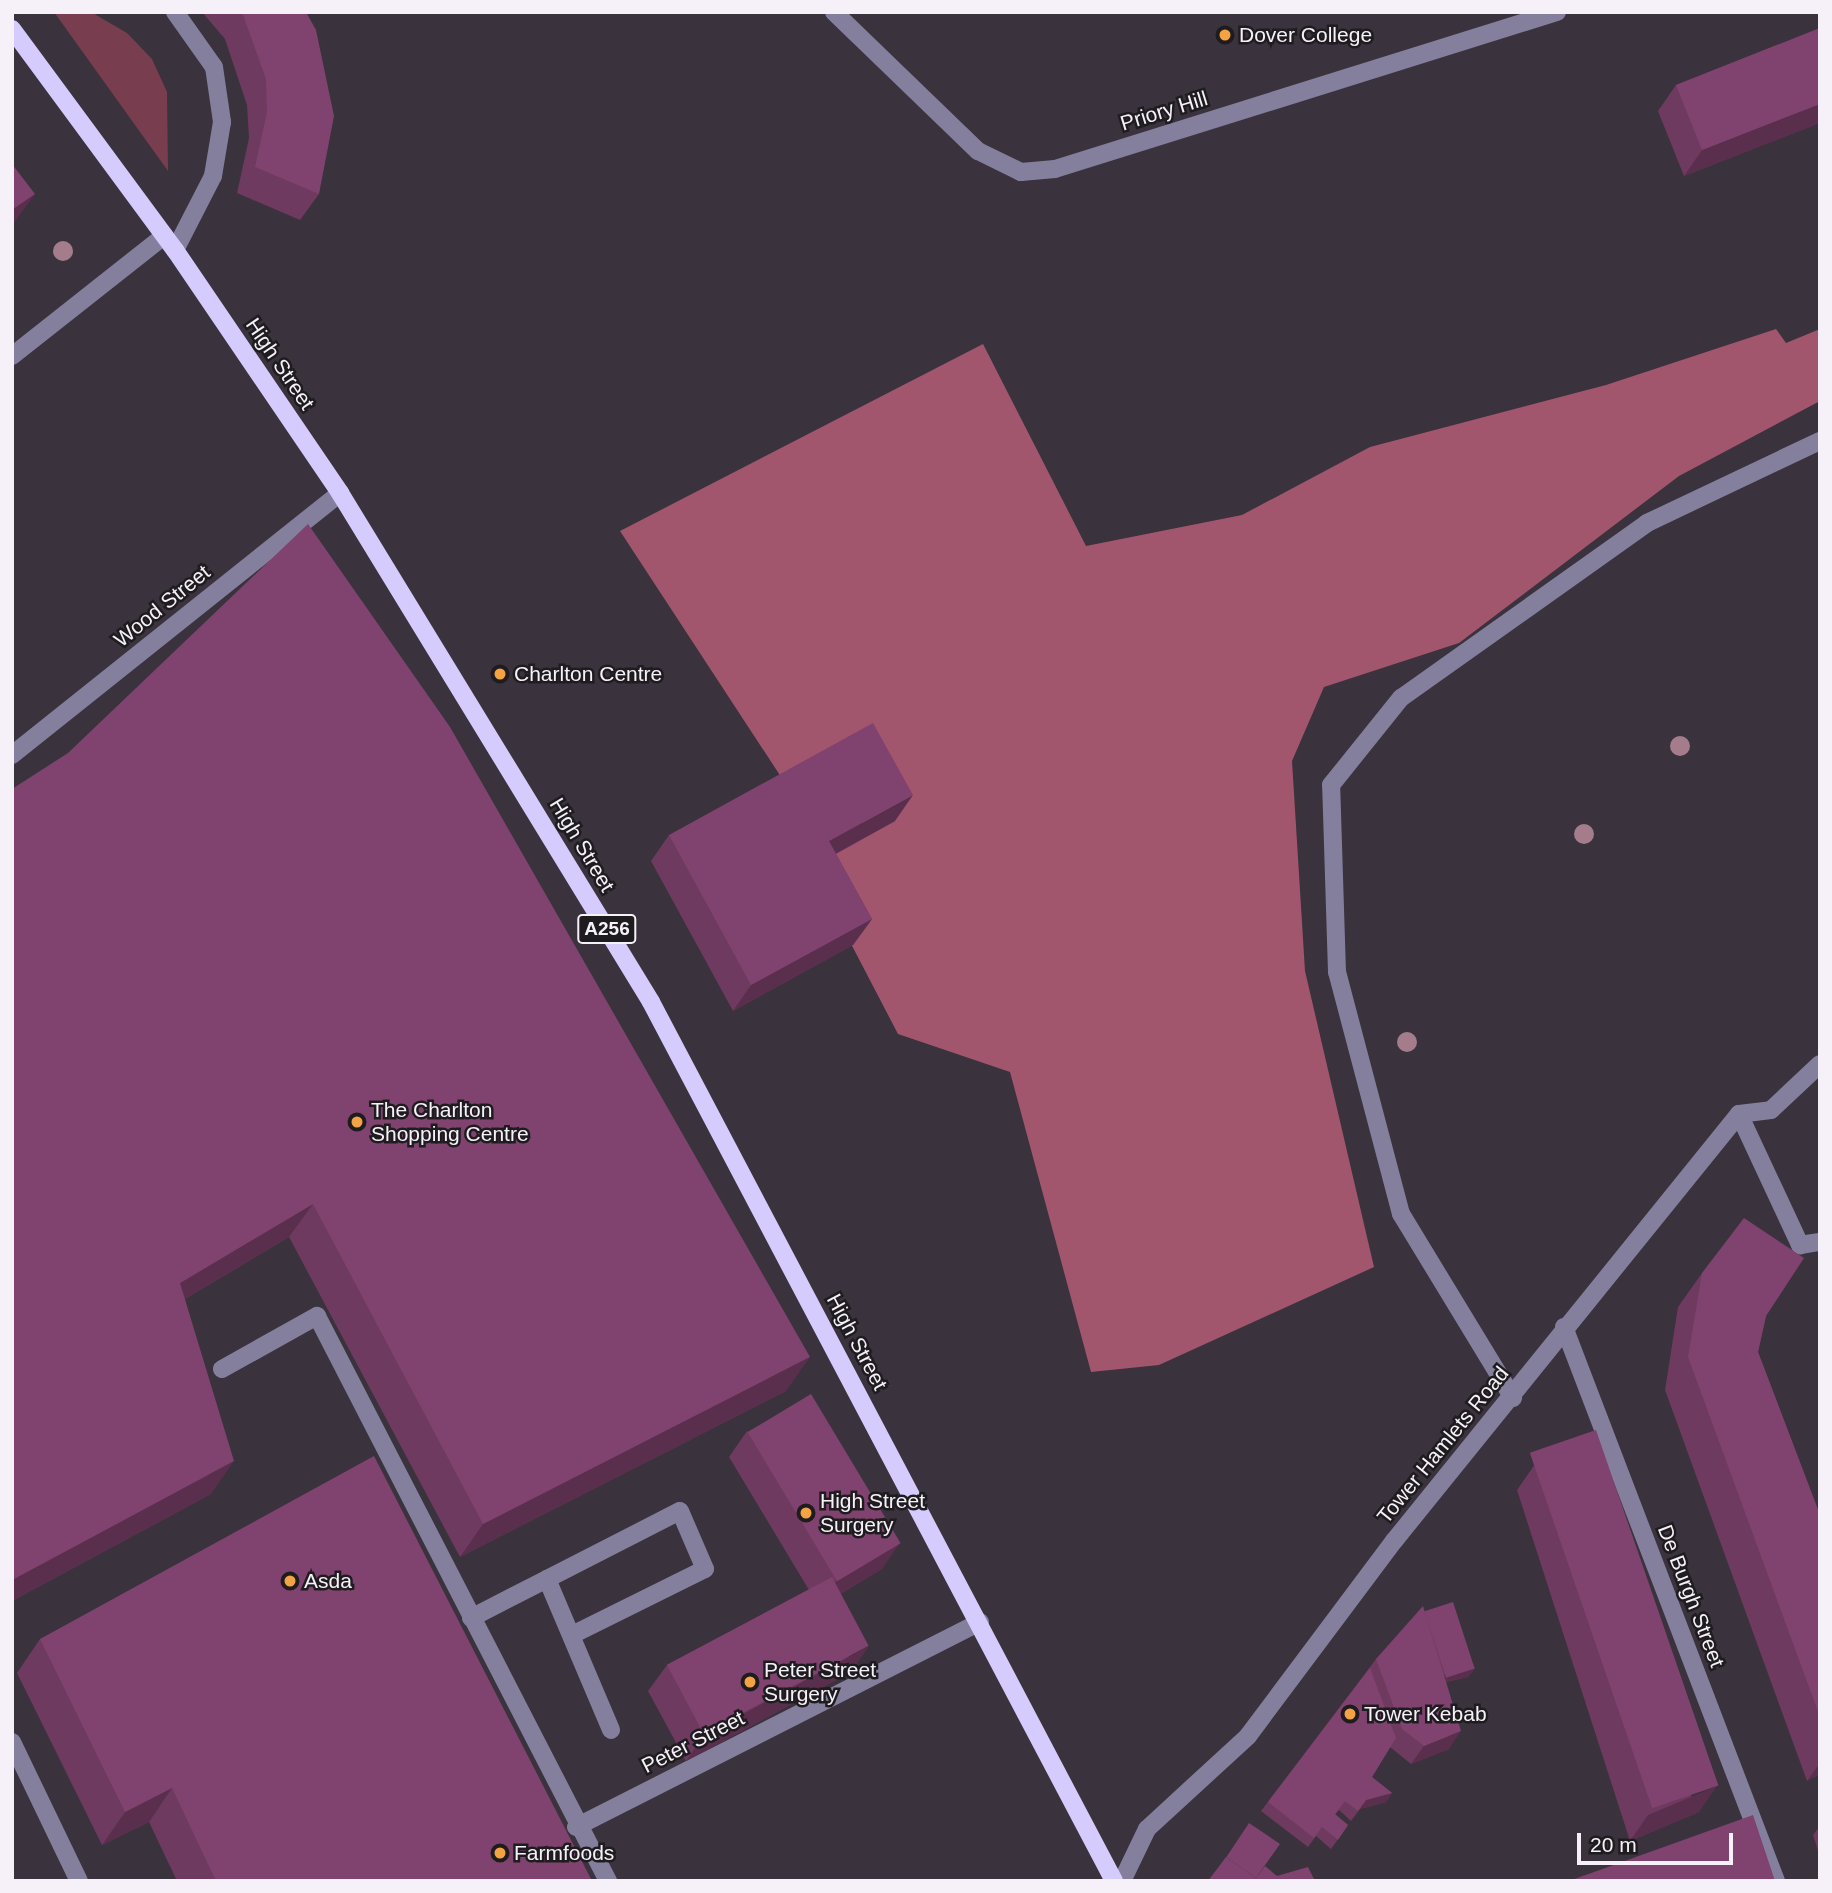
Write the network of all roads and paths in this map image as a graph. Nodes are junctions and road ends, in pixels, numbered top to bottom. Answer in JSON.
{"nodes":[{"id":1,"x":175,"y":12,"type":"edge"},
{"id":2,"x":834,"y":12,"type":"edge"},
{"id":3,"x":1557,"y":12,"type":"edge"},
{"id":4,"x":12,"y":29,"type":"edge"},
{"id":5,"x":169,"y":243,"type":"junction"},
{"id":6,"x":12,"y":356,"type":"edge"},
{"id":7,"x":1820,"y":441,"type":"edge"},
{"id":8,"x":340,"y":493,"type":"junction"},
{"id":9,"x":12,"y":755,"type":"edge"},
{"id":10,"x":1820,"y":1064,"type":"edge"},
{"id":11,"x":1739,"y":1114,"type":"junction"},
{"id":12,"x":1820,"y":1242,"type":"edge"},
{"id":13,"x":1564,"y":1327,"type":"junction"},
{"id":14,"x":222,"y":1369,"type":"dead end"},
{"id":15,"x":1513,"y":1398,"type":"junction"},
{"id":16,"x":547,"y":1579,"type":"junction"},
{"id":17,"x":471,"y":1618,"type":"junction"},
{"id":18,"x":980,"y":1622,"type":"junction"},
{"id":19,"x":572,"y":1635,"type":"junction"},
{"id":20,"x":611,"y":1730,"type":"dead end"},
{"id":21,"x":12,"y":1742,"type":"edge"},
{"id":22,"x":576,"y":1826,"type":"junction"},
{"id":23,"x":79,"y":1881,"type":"edge"},
{"id":24,"x":608,"y":1881,"type":"edge"},
{"id":25,"x":1114,"y":1881,"type":"edge"},
{"id":26,"x":1122,"y":1881,"type":"edge"},
{"id":27,"x":1776,"y":1881,"type":"edge"}],
"edges":[{"from":1,"to":5,"type":"street"},
{"from":2,"to":3,"type":"street","name":"Priory Hill"},
{"from":4,"to":5,"type":"main road","name":"High Street","number":"A256"},
{"from":5,"to":6,"type":"street"},
{"from":5,"to":8,"type":"main road","name":"High Street","number":"A256"},
{"from":7,"to":15,"type":"street"},
{"from":8,"to":9,"type":"street","name":"Wood Street"},
{"from":8,"to":18,"type":"main road","name":"High Street","number":"A256"},
{"from":10,"to":11,"type":"street"},
{"from":11,"to":12,"type":"street"},
{"from":11,"to":13,"type":"street","name":"Tower Hamlets Road"},
{"from":13,"to":15,"type":"street","name":"Tower Hamlets Road"},
{"from":13,"to":27,"type":"street","name":"De Burgh Street"},
{"from":14,"to":17,"type":"street"},
{"from":15,"to":26,"type":"street","name":"Tower Hamlets Road"},
{"from":16,"to":17,"type":"street"},
{"from":16,"to":19,"type":"street"},
{"from":16,"to":19,"type":"street"},
{"from":17,"to":22,"type":"street"},
{"from":18,"to":22,"type":"street","name":"Peter Street"},
{"from":18,"to":25,"type":"main road","name":"High Street","number":"A256"},
{"from":19,"to":20,"type":"street"},
{"from":21,"to":23,"type":"street"},
{"from":22,"to":24,"type":"street"}]}
